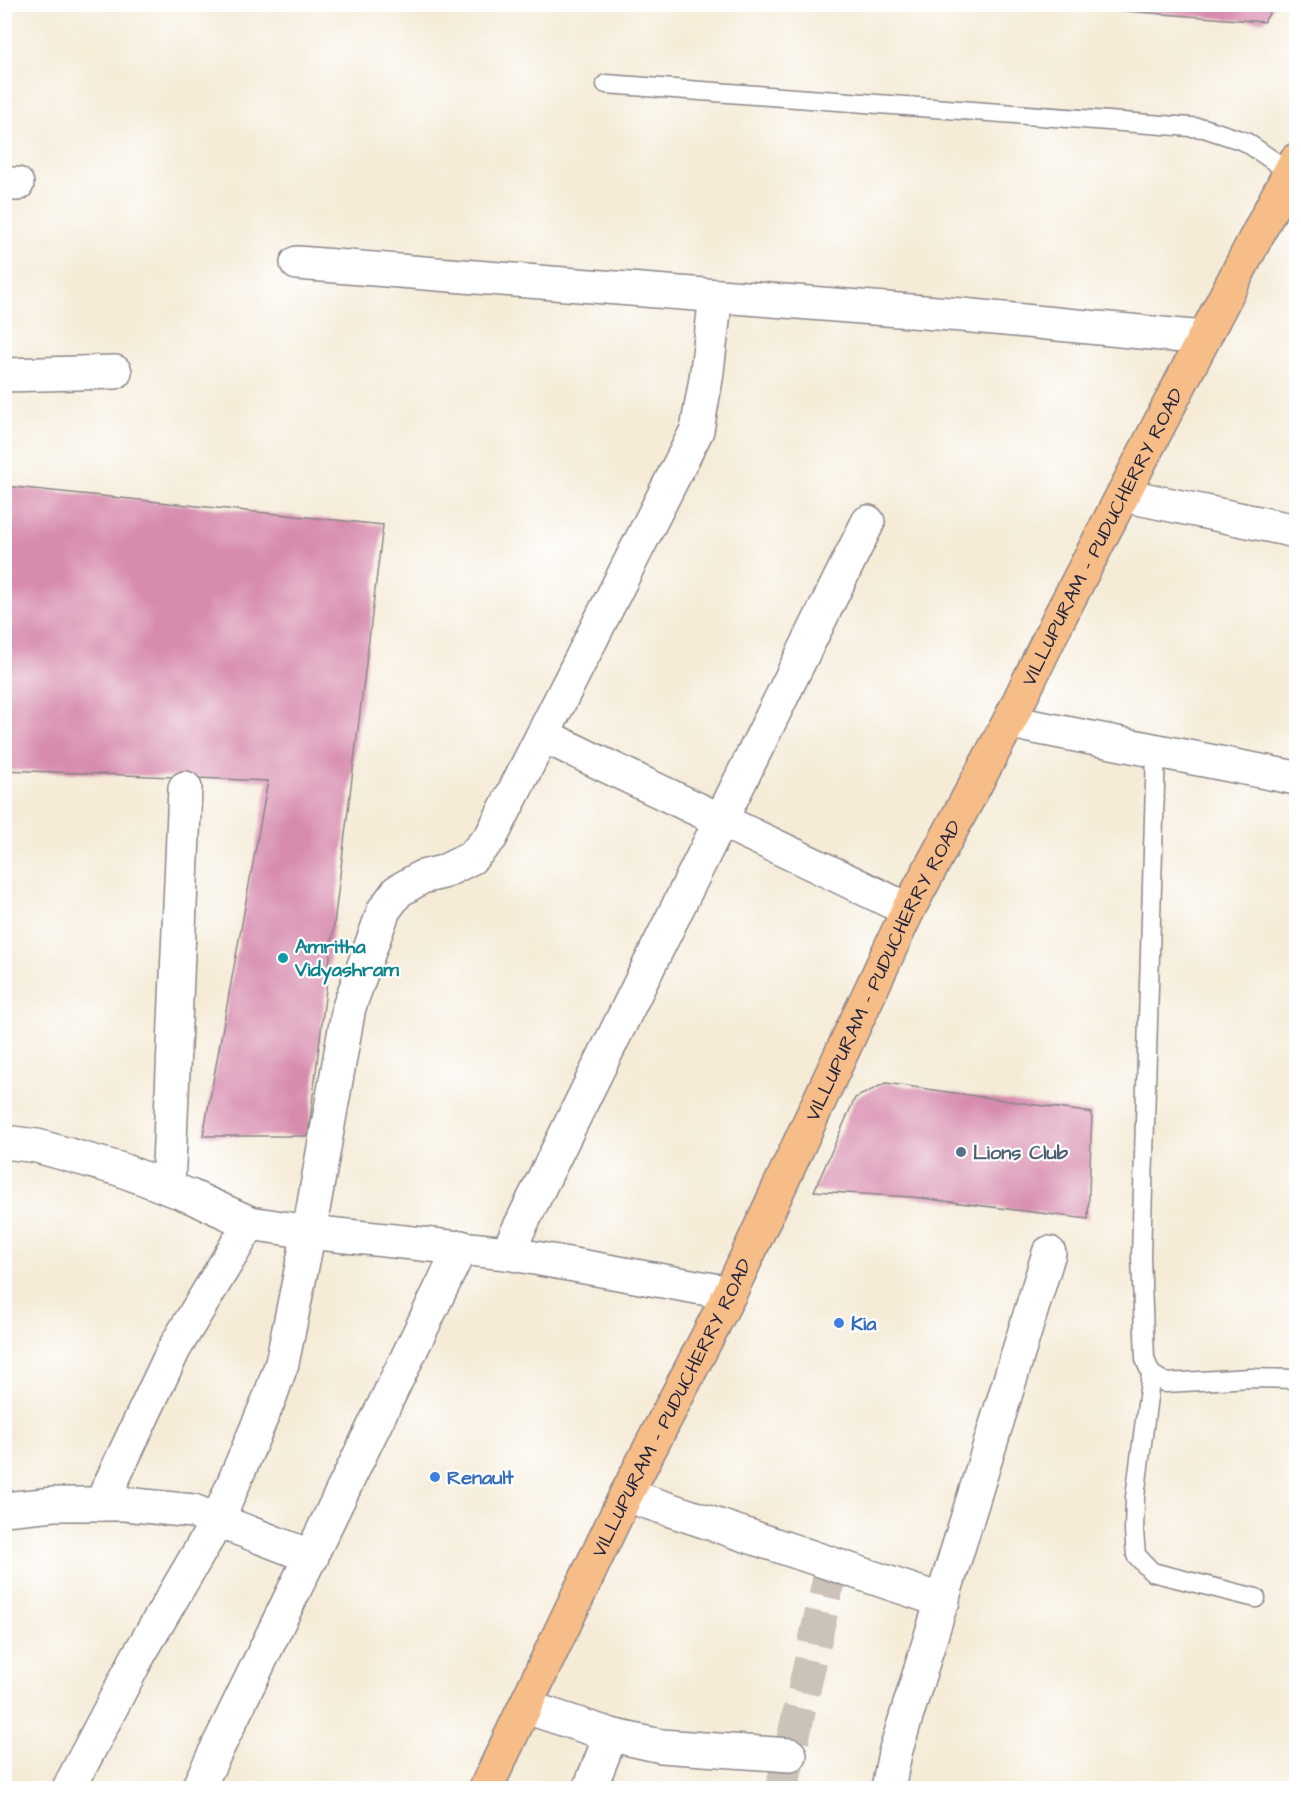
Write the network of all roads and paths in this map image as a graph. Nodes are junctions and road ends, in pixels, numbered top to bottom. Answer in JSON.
{"nodes":[{"id":1,"x":606,"y":84,"type":"dead end"},
{"id":2,"x":1294,"y":167,"type":"edge"},
{"id":3,"x":297,"y":263,"type":"dead end"},
{"id":4,"x":716,"y":296,"type":"junction"},
{"id":5,"x":1204,"y":338,"type":"junction"},
{"id":6,"x":115,"y":372,"type":"dead end"},
{"id":7,"x":4,"y":375,"type":"edge"},
{"id":8,"x":1123,"y":495,"type":"junction"},
{"id":9,"x":868,"y":522,"type":"dead end"},
{"id":10,"x":1296,"y":531,"type":"edge"},
{"id":11,"x":1009,"y":722,"type":"junction"},
{"id":12,"x":543,"y":735,"type":"junction"},
{"id":13,"x":1156,"y":751,"type":"junction"},
{"id":14,"x":1296,"y":778,"type":"edge"},
{"id":15,"x":185,"y":788,"type":"dead end"},
{"id":16,"x":720,"y":819,"type":"junction"},
{"id":17,"x":908,"y":910,"type":"junction"},
{"id":18,"x":4,"y":1142,"type":"edge"},
{"id":19,"x":168,"y":1188,"type":"junction"},
{"id":20,"x":250,"y":1224,"type":"junction"},
{"id":21,"x":309,"y":1232,"type":"junction"},
{"id":22,"x":461,"y":1247,"type":"junction"},
{"id":23,"x":507,"y":1253,"type":"junction"},
{"id":24,"x":1049,"y":1253,"type":"dead end"},
{"id":25,"x":730,"y":1293,"type":"junction"},
{"id":26,"x":1151,"y":1374,"type":"junction"},
{"id":27,"x":1296,"y":1379,"type":"edge"},
{"id":28,"x":626,"y":1494,"type":"junction"},
{"id":29,"x":101,"y":1504,"type":"junction"},
{"id":30,"x":4,"y":1509,"type":"edge"},
{"id":31,"x":218,"y":1520,"type":"junction"},
{"id":32,"x":312,"y":1557,"type":"junction"},
{"id":33,"x":1256,"y":1598,"type":"dead end"},
{"id":34,"x":943,"y":1601,"type":"junction"},
{"id":35,"x":526,"y":1707,"type":"junction"},
{"id":36,"x":611,"y":1735,"type":"junction"},
{"id":37,"x":790,"y":1755,"type":"dead end"},
{"id":38,"x":69,"y":1788,"type":"edge"},
{"id":39,"x":198,"y":1788,"type":"edge"},
{"id":40,"x":486,"y":1788,"type":"edge"},
{"id":41,"x":590,"y":1788,"type":"edge"},
{"id":42,"x":888,"y":1788,"type":"edge"}],
"edges":[{"from":1,"to":2,"type":"lane"},
{"from":2,"to":5,"type":"highway","name":"VILLUPURAM - PUDUCHERRY ROAD"},
{"from":3,"to":4,"type":"street"},
{"from":4,"to":5,"type":"street"},
{"from":4,"to":12,"type":"street"},
{"from":5,"to":8,"type":"highway","name":"VILLUPURAM - PUDUCHERRY ROAD"},
{"from":6,"to":7,"type":"street"},
{"from":8,"to":10,"type":"street"},
{"from":8,"to":11,"type":"highway","name":"VILLUPURAM - PUDUCHERRY ROAD"},
{"from":9,"to":16,"type":"street"},
{"from":11,"to":13,"type":"street"},
{"from":11,"to":17,"type":"highway","name":"VILLUPURAM - PUDUCHERRY ROAD"},
{"from":12,"to":16,"type":"street"},
{"from":12,"to":21,"type":"street"},
{"from":13,"to":14,"type":"street"},
{"from":13,"to":26,"type":"lane"},
{"from":15,"to":19,"type":"street"},
{"from":16,"to":17,"type":"street"},
{"from":16,"to":23,"type":"street"},
{"from":17,"to":25,"type":"highway","name":"VILLUPURAM - PUDUCHERRY ROAD"},
{"from":18,"to":19,"type":"street"},
{"from":19,"to":20,"type":"street"},
{"from":20,"to":21,"type":"street"},
{"from":20,"to":29,"type":"street"},
{"from":21,"to":22,"type":"street"},
{"from":21,"to":31,"type":"street"},
{"from":22,"to":23,"type":"street"},
{"from":22,"to":32,"type":"street"},
{"from":23,"to":25,"type":"street"},
{"from":24,"to":34,"type":"street"},
{"from":25,"to":28,"type":"highway","name":"VILLUPURAM - PUDUCHERRY ROAD"},
{"from":26,"to":27,"type":"lane"},
{"from":26,"to":33,"type":"lane"},
{"from":28,"to":34,"type":"street"},
{"from":28,"to":35,"type":"highway","name":"VILLUPURAM - PUDUCHERRY ROAD"},
{"from":29,"to":30,"type":"street"},
{"from":29,"to":31,"type":"street"},
{"from":31,"to":32,"type":"street"},
{"from":31,"to":38,"type":"street"},
{"from":32,"to":39,"type":"street"},
{"from":34,"to":42,"type":"street"},
{"from":35,"to":36,"type":"street"},
{"from":35,"to":40,"type":"highway","name":"VILLUPURAM - PUDUCHERRY ROAD"},
{"from":36,"to":37,"type":"street"},
{"from":36,"to":41,"type":"street"}]}
